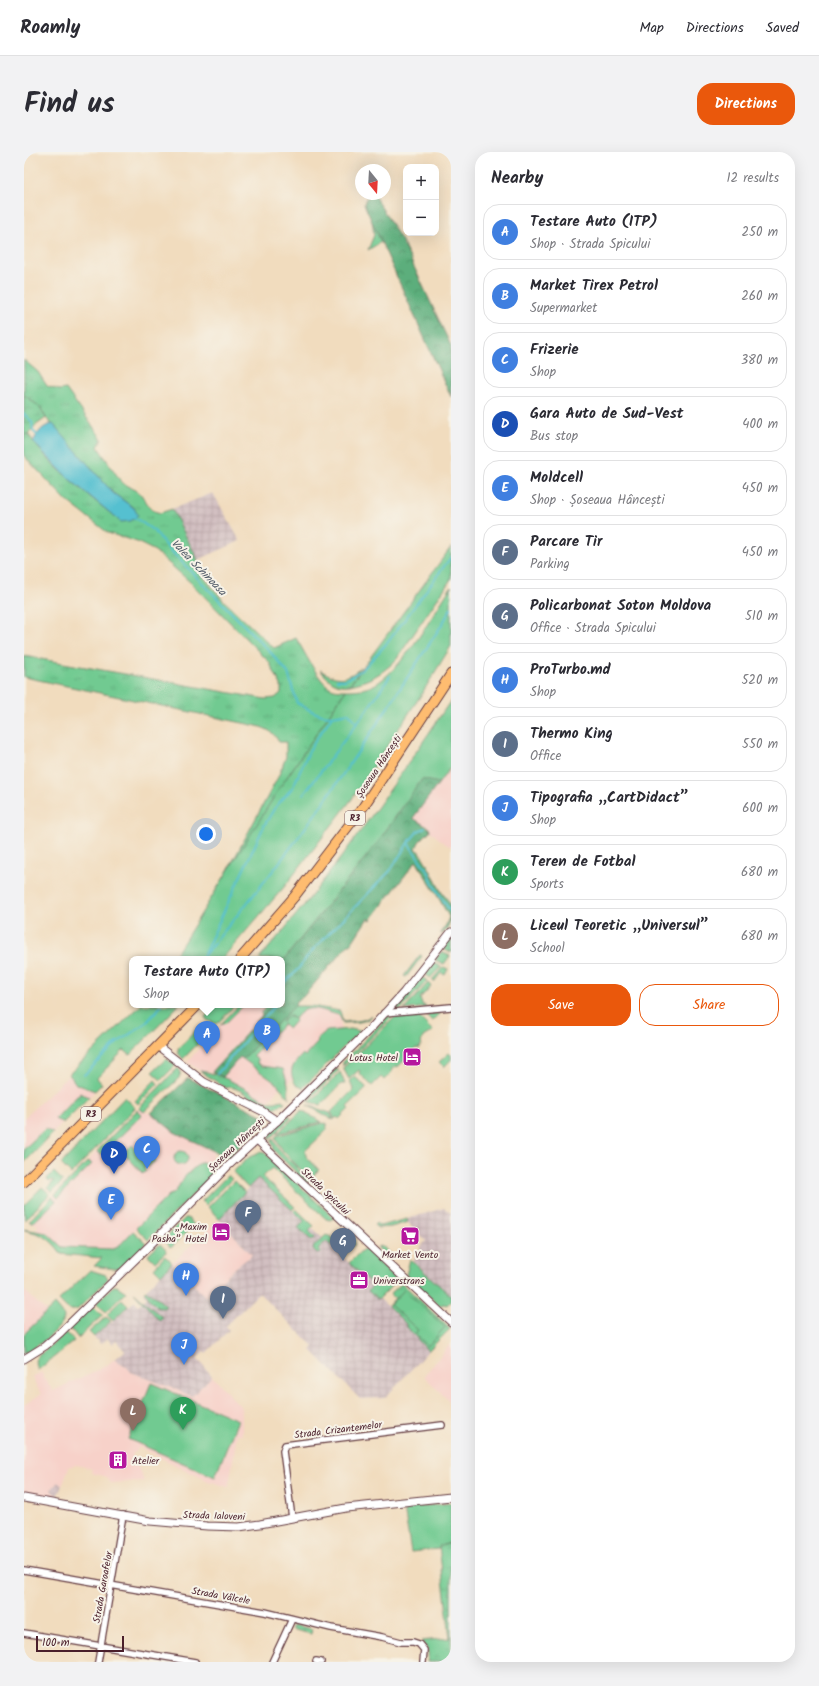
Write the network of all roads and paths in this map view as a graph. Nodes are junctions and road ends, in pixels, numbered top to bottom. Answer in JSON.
{"nodes":[{"id":1,"x":451,"y":674,"type":"edge"},
{"id":2,"x":451,"y":932,"type":"edge"},
{"id":3,"x":243,"y":956,"type":"edge"},
{"id":4,"x":451,"y":1007,"type":"edge"},
{"id":5,"x":195,"y":1008,"type":"edge"},
{"id":6,"x":384,"y":1014,"type":"junction"},
{"id":7,"x":158,"y":1046,"type":"junction"},
{"id":8,"x":277,"y":1121,"type":"junction"},
{"id":9,"x":257,"y":1140,"type":"junction"},
{"id":10,"x":24,"y":1182,"type":"edge"},
{"id":11,"x":451,"y":1322,"type":"edge"},
{"id":12,"x":24,"y":1359,"type":"edge"},
{"id":13,"x":442,"y":1425,"type":"dead end"},
{"id":14,"x":451,"y":1497,"type":"edge"},
{"id":15,"x":24,"y":1498,"type":"edge"},
{"id":16,"x":123,"y":1515,"type":"junction"},
{"id":17,"x":292,"y":1518,"type":"junction"},
{"id":18,"x":24,"y":1570,"type":"edge"},
{"id":19,"x":112,"y":1585,"type":"junction"},
{"id":20,"x":292,"y":1619,"type":"junction"},
{"id":21,"x":24,"y":1633,"type":"edge"},
{"id":22,"x":101,"y":1646,"type":"junction"},
{"id":23,"x":98,"y":1662,"type":"edge"},
{"id":24,"x":195,"y":1662,"type":"edge"},
{"id":25,"x":272,"y":1662,"type":"edge"},
{"id":26,"x":423,"y":1662,"type":"edge"}],
"edges":[{"from":1,"to":3,"type":"highway","name":"Șoseaua Hâncești","number":"R3"},
{"from":2,"to":6,"type":"street","name":"Șoseaua Hâncești"},
{"from":4,"to":6,"type":"street"},
{"from":5,"to":7,"type":"highway","number":"R3"},
{"from":6,"to":8,"type":"street","name":"Șoseaua Hâncești"},
{"from":7,"to":8,"type":"street"},
{"from":7,"to":10,"type":"highway","number":"R3"},
{"from":8,"to":9,"type":"street","name":"Șoseaua Hâncești"},
{"from":9,"to":11,"type":"street","name":"Strada Spicului"},
{"from":9,"to":12,"type":"street","name":"Șoseaua Hâncești"},
{"from":13,"to":17,"type":"street","name":"Strada Crizantemelor"},
{"from":14,"to":17,"type":"street","name":"Strada Ialoveni"},
{"from":15,"to":16,"type":"street","name":"Strada Ialoveni"},
{"from":16,"to":17,"type":"street","name":"Strada Ialoveni"},
{"from":16,"to":19,"type":"street","name":"Strada Garoafelor"},
{"from":18,"to":19,"type":"street","name":"Strada Vâlcele"},
{"from":19,"to":20,"type":"street","name":"Strada Vâlcele"},
{"from":19,"to":22,"type":"street","name":"Strada Garoafelor"},
{"from":20,"to":25,"type":"street"},
{"from":20,"to":26,"type":"street","name":"Strada Vâlcele"},
{"from":21,"to":22,"type":"street"},
{"from":22,"to":23,"type":"street","name":"Strada Garoafelor"},
{"from":22,"to":24,"type":"street"}]}
